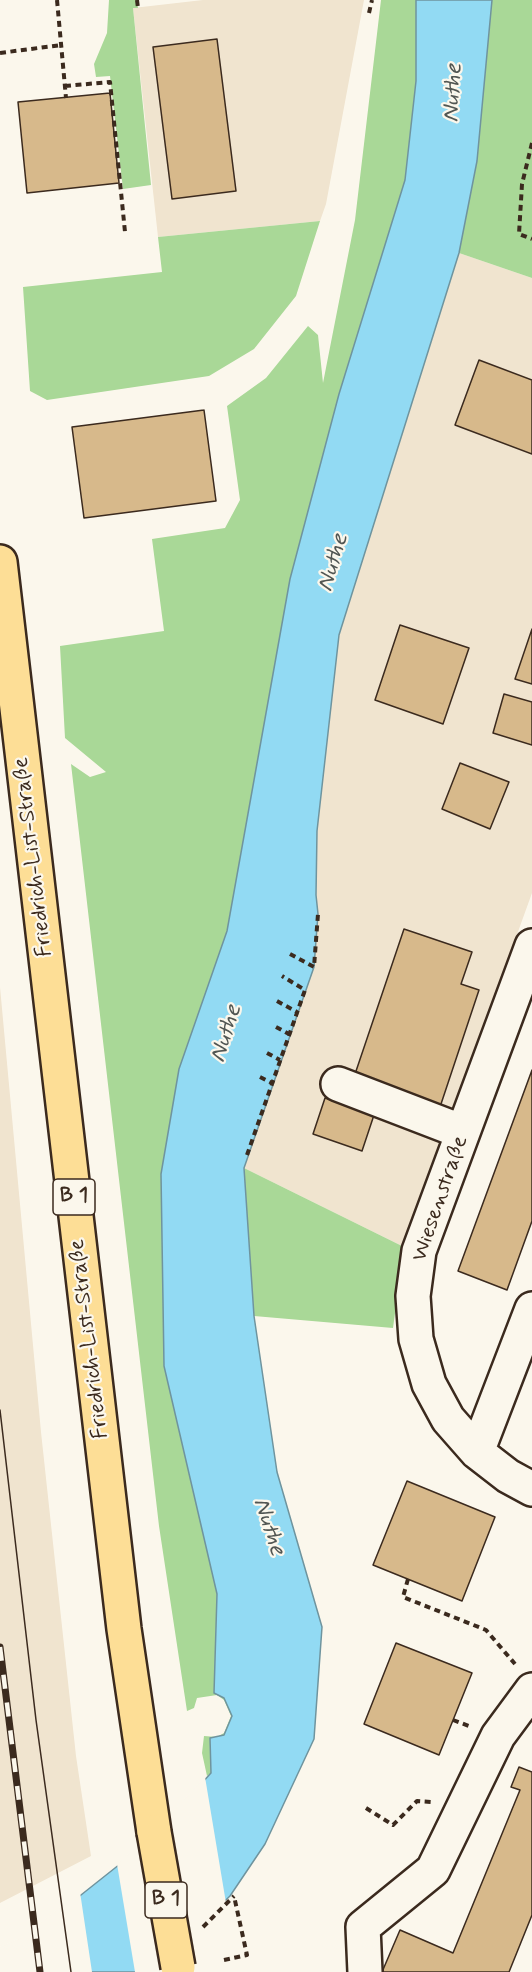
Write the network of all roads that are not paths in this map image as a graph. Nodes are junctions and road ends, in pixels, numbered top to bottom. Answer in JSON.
{"nodes":[{"id":1,"x":0,"y":562,"type":"edge"},
{"id":2,"x":532,"y":946,"type":"edge"},
{"id":3,"x":338,"y":1084,"type":"dead end"},
{"id":4,"x":464,"y":1132,"type":"junction"},
{"id":5,"x":532,"y":1309,"type":"edge"},
{"id":6,"x":477,"y":1452,"type":"junction"},
{"id":7,"x":532,"y":1489,"type":"edge"},
{"id":8,"x":524,"y":1678,"type":"edge"},
{"id":9,"x":178,"y":1970,"type":"edge"},
{"id":10,"x":365,"y":1972,"type":"edge"}],
"edges":[{"from":1,"to":9,"type":"main road","name":"Friedrich-List-Straße","number":"B 1","bridge":true},
{"from":2,"to":4,"type":"street","name":"Wiesenstraße"},
{"from":3,"to":4,"type":"street"},
{"from":4,"to":6,"type":"street","name":"Wiesenstraße"},
{"from":5,"to":6,"type":"street"},
{"from":6,"to":7,"type":"street","name":"Wiesenstraße"},
{"from":8,"to":10,"type":"street"}]}
